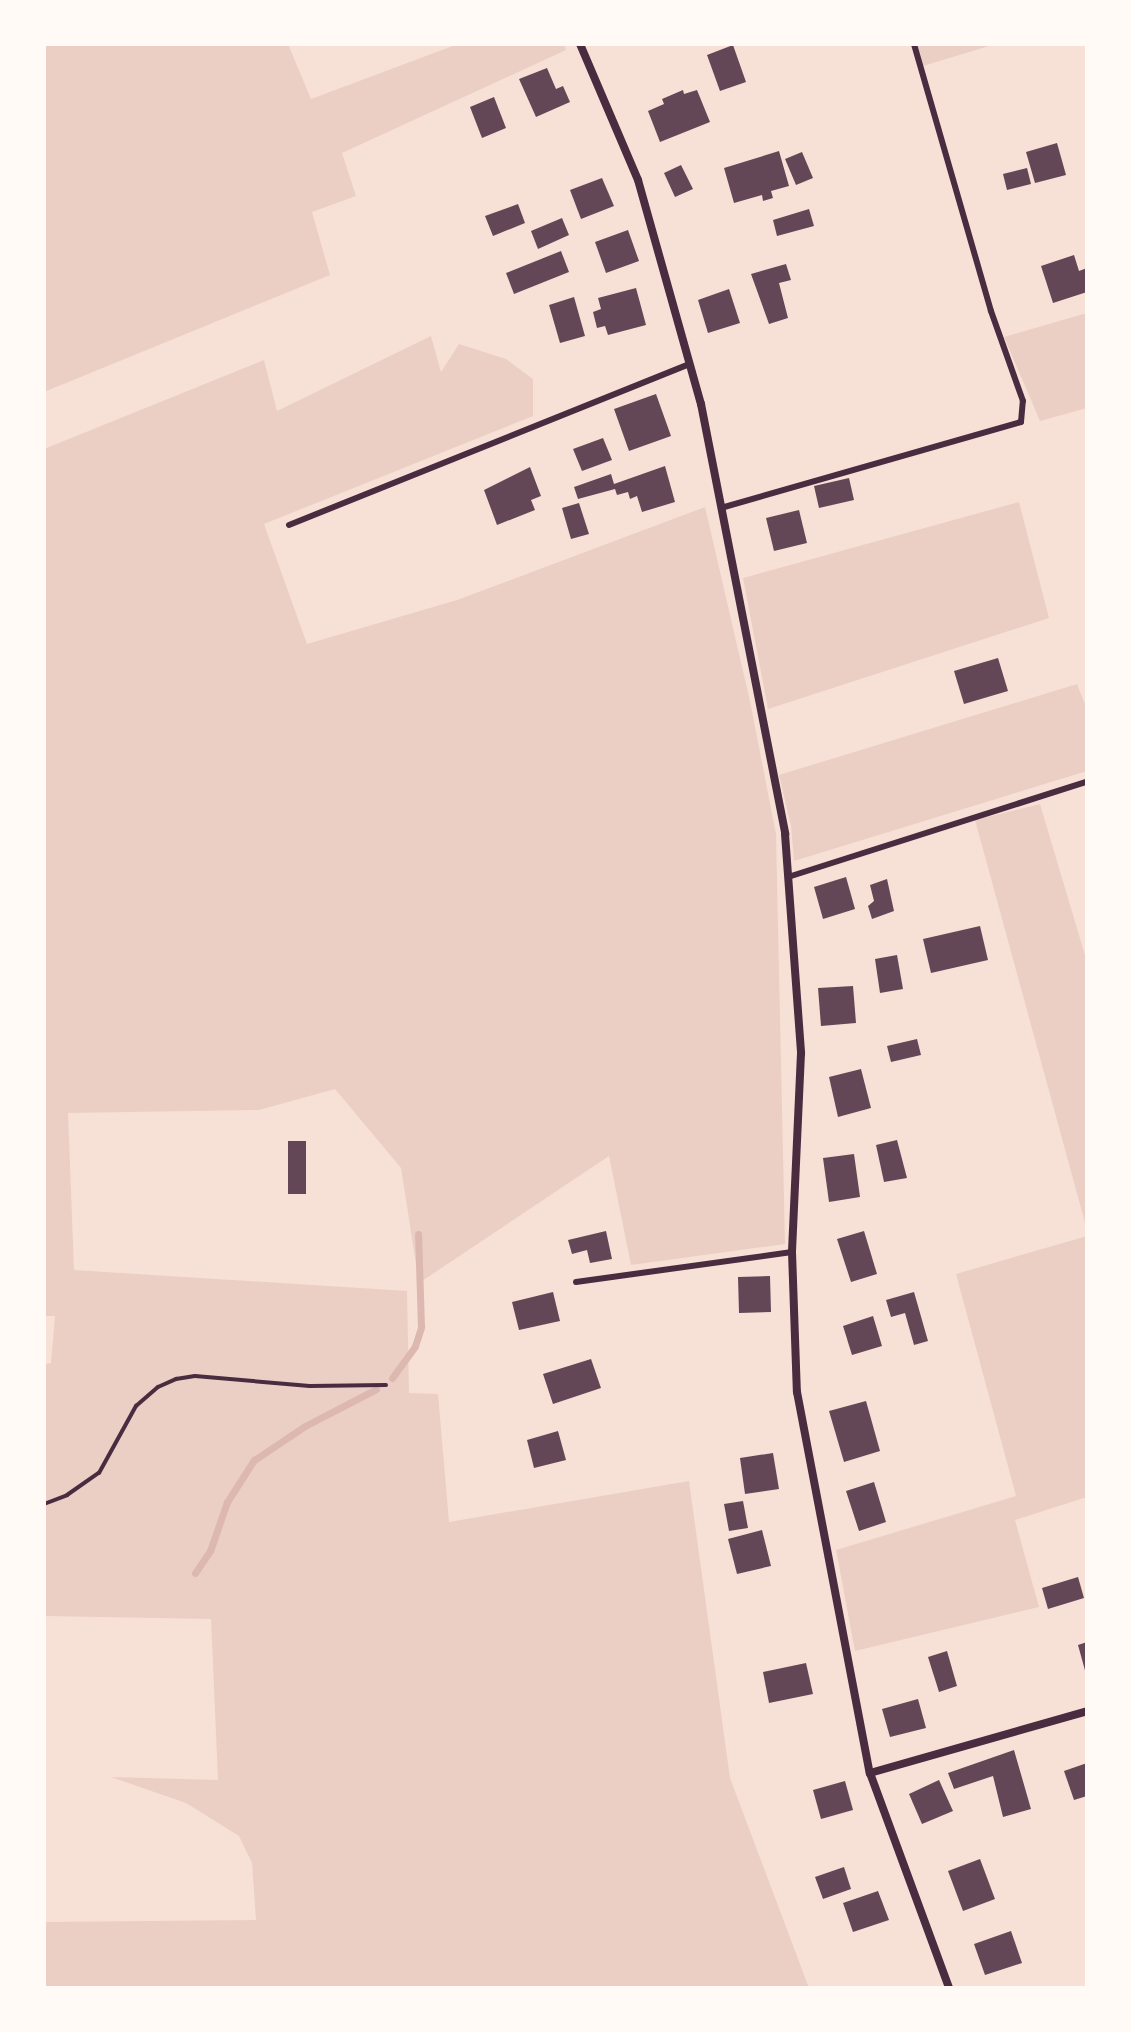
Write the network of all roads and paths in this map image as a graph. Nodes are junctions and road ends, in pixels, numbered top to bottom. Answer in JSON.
{"nodes":[{"id":1,"x":580,"y":44,"type":"edge"},
{"id":2,"x":914,"y":44,"type":"edge"},
{"id":3,"x":690,"y":364,"type":"junction"},
{"id":4,"x":721,"y":508,"type":"junction"},
{"id":5,"x":289,"y":525,"type":"dead end"},
{"id":6,"x":1086,"y":782,"type":"edge"},
{"id":7,"x":788,"y":877,"type":"junction"},
{"id":8,"x":792,"y":1252,"type":"junction"},
{"id":9,"x":576,"y":1282,"type":"dead end"},
{"id":10,"x":386,"y":1385,"type":"dead end"},
{"id":11,"x":44,"y":1504,"type":"edge"},
{"id":12,"x":1087,"y":1711,"type":"edge"},
{"id":13,"x":870,"y":1773,"type":"junction"},
{"id":14,"x":949,"y":1988,"type":"edge"}],
"edges":[{"from":1,"to":3,"type":"street"},
{"from":2,"to":4,"type":"lane"},
{"from":3,"to":4,"type":"street"},
{"from":3,"to":5,"type":"lane"},
{"from":4,"to":7,"type":"street"},
{"from":6,"to":7,"type":"lane"},
{"from":7,"to":8,"type":"street"},
{"from":8,"to":9,"type":"lane"},
{"from":8,"to":13,"type":"street"},
{"from":10,"to":11,"type":"path"},
{"from":12,"to":13,"type":"street"},
{"from":13,"to":14,"type":"street"}]}
